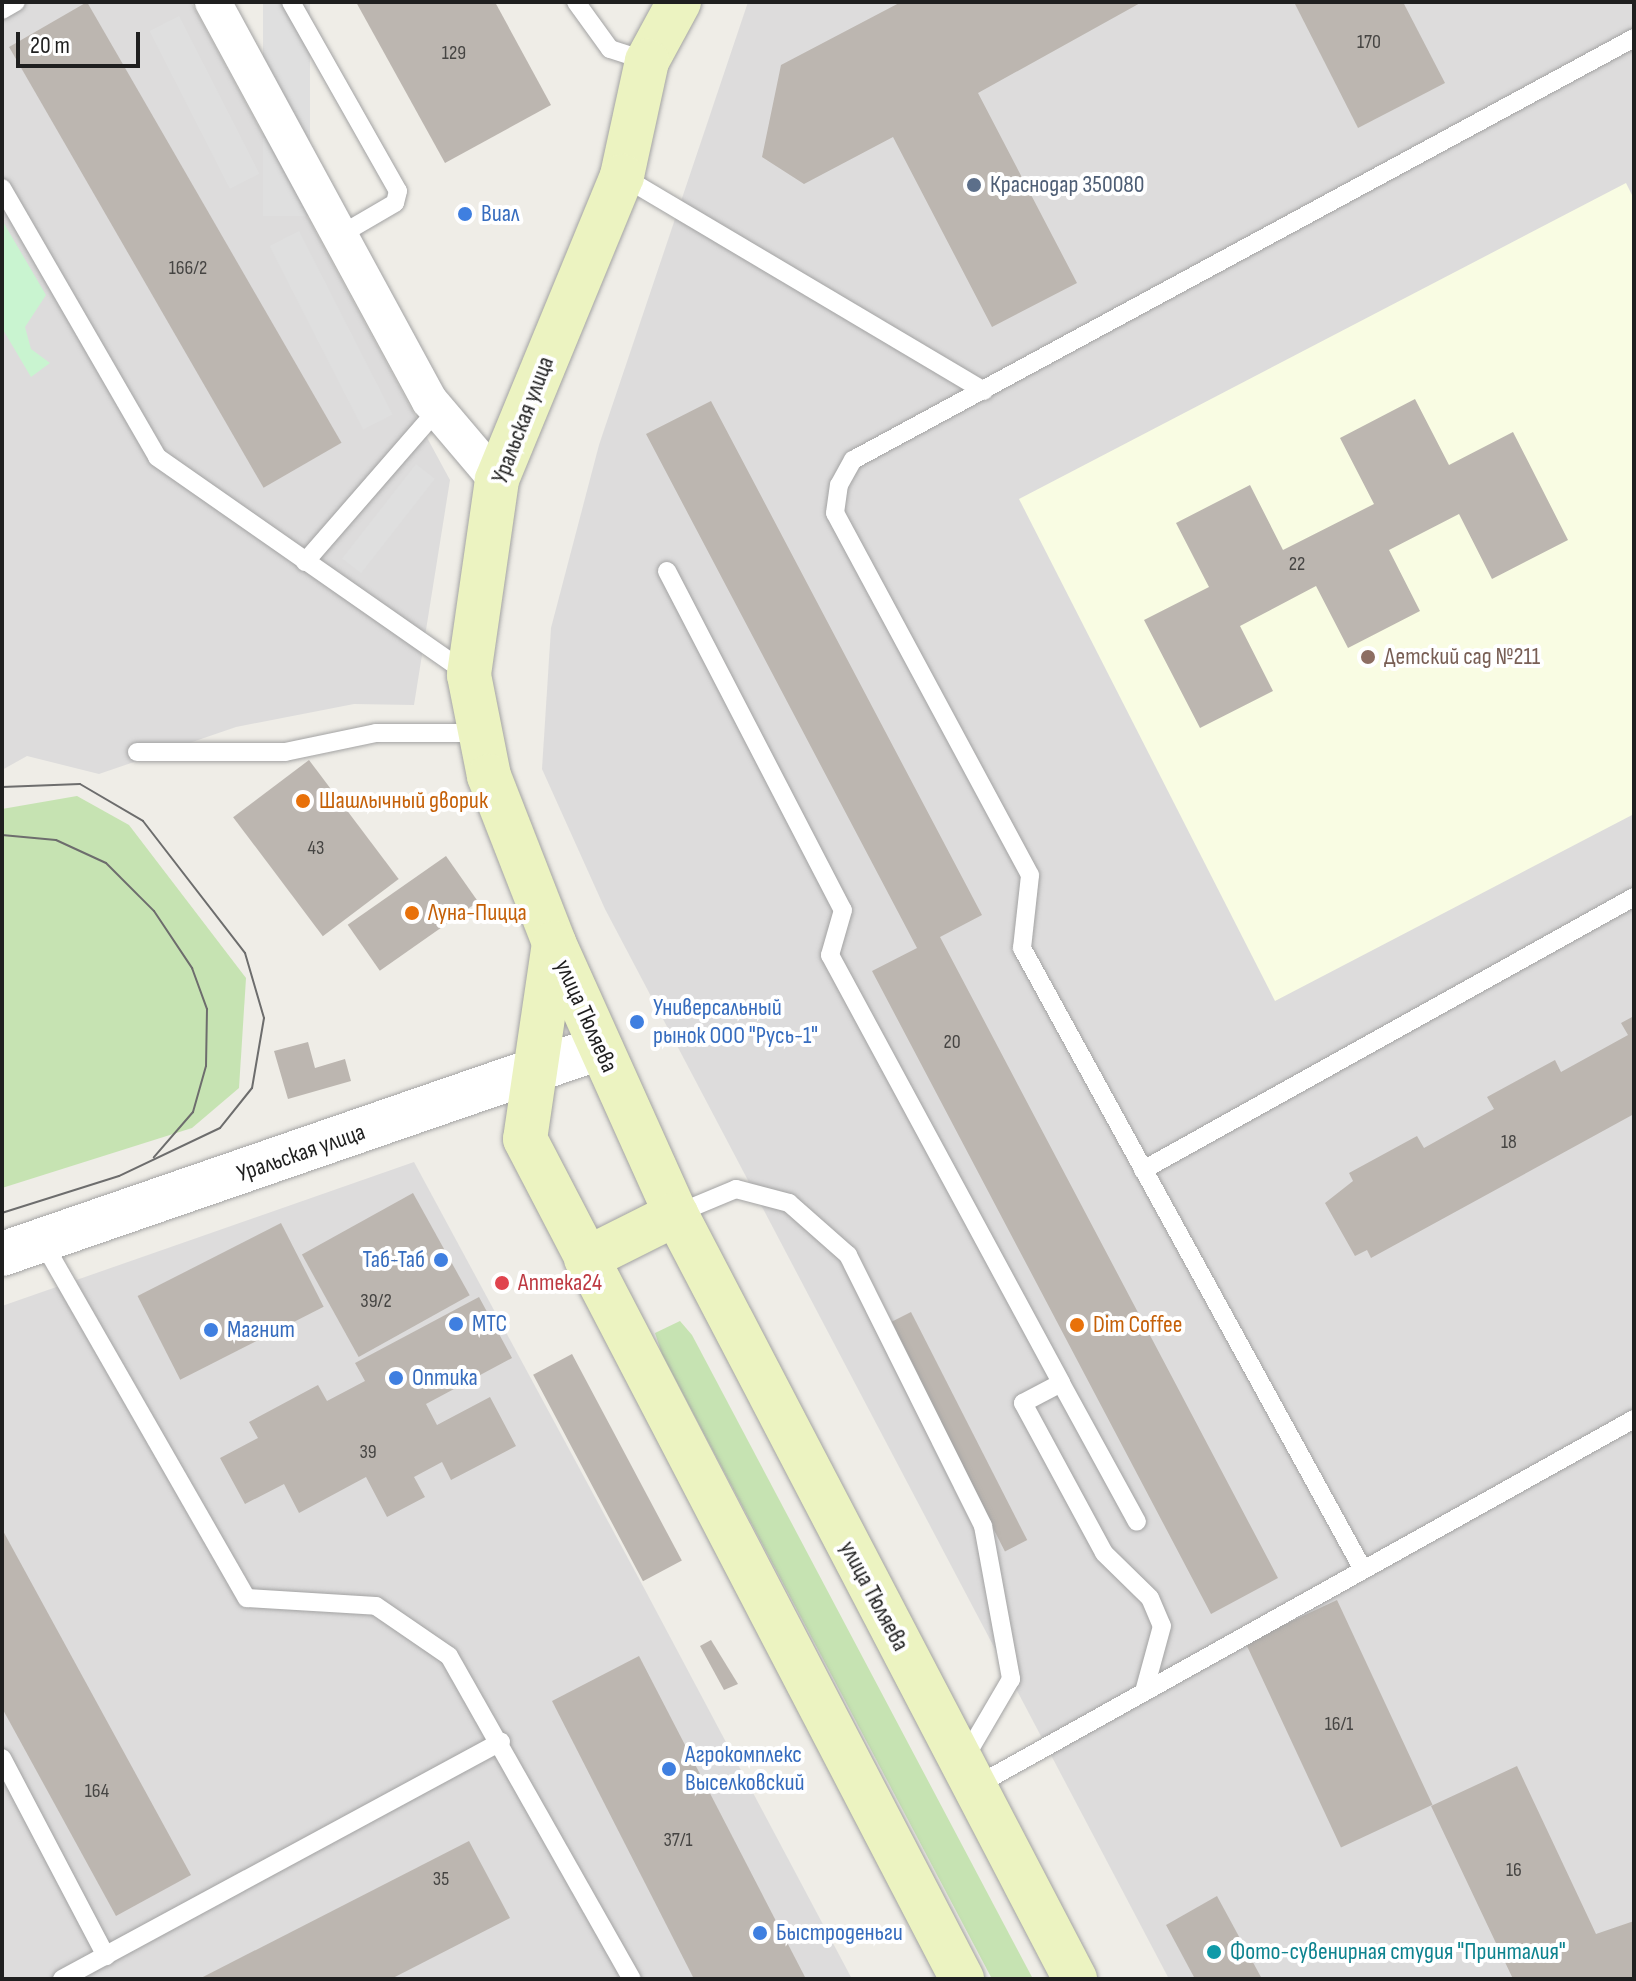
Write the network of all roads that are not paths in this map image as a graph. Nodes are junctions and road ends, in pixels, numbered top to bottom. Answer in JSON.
{"nodes":[{"id":1,"x":16,"y":2,"type":"edge"},
{"id":2,"x":213,"y":2,"type":"edge"},
{"id":3,"x":291,"y":2,"type":"edge"},
{"id":4,"x":576,"y":2,"type":"edge"},
{"id":5,"x":679,"y":2,"type":"edge"},
{"id":6,"x":2,"y":10,"type":"edge"},
{"id":7,"x":1634,"y":38,"type":"edge"},
{"id":8,"x":647,"y":61,"type":"junction"},
{"id":9,"x":622,"y":176,"type":"junction"},
{"id":10,"x":2,"y":188,"type":"edge"},
{"id":11,"x":340,"y":235,"type":"junction"},
{"id":12,"x":984,"y":391,"type":"junction"},
{"id":13,"x":437,"y":410,"type":"junction"},
{"id":14,"x":497,"y":480,"type":"junction"},
{"id":15,"x":305,"y":562,"type":"junction"},
{"id":16,"x":667,"y":571,"type":"dead end"},
{"id":17,"x":469,"y":675,"type":"junction"},
{"id":18,"x":481,"y":733,"type":"junction"},
{"id":19,"x":137,"y":752,"type":"dead end"},
{"id":20,"x":1634,"y":897,"type":"edge"},
{"id":21,"x":554,"y":943,"type":"junction"},
{"id":22,"x":599,"y":1048,"type":"junction"},
{"id":23,"x":536,"y":1070,"type":"junction"},
{"id":24,"x":1143,"y":1170,"type":"junction"},
{"id":25,"x":676,"y":1214,"type":"junction"},
{"id":26,"x":21,"y":1247,"type":"edge"},
{"id":27,"x":586,"y":1259,"type":"junction"},
{"id":28,"x":1061,"y":1383,"type":"junction"},
{"id":29,"x":1634,"y":1419,"type":"edge"},
{"id":30,"x":1137,"y":1522,"type":"dead end"},
{"id":31,"x":1361,"y":1566,"type":"junction"},
{"id":32,"x":1144,"y":1692,"type":"junction"},
{"id":33,"x":501,"y":1742,"type":"junction"},
{"id":34,"x":2,"y":1758,"type":"edge"},
{"id":35,"x":968,"y":1775,"type":"junction"},
{"id":36,"x":106,"y":1956,"type":"junction"},
{"id":37,"x":62,"y":1979,"type":"edge"},
{"id":38,"x":632,"y":1979,"type":"edge"},
{"id":39,"x":962,"y":1979,"type":"edge"},
{"id":40,"x":1075,"y":1979,"type":"edge"}],
"edges":[{"from":1,"to":6,"type":"lane"},
{"from":2,"to":11,"type":"street"},
{"from":3,"to":11,"type":"lane"},
{"from":4,"to":8,"type":"lane"},
{"from":5,"to":8,"type":"main road","name":"Уральская улица"},
{"from":7,"to":12,"type":"lane"},
{"from":8,"to":9,"type":"main road","name":"Уральская улица"},
{"from":9,"to":12,"type":"lane"},
{"from":9,"to":14,"type":"main road","name":"Уральская улица"},
{"from":10,"to":15,"type":"lane"},
{"from":11,"to":13,"type":"street"},
{"from":12,"to":24,"type":"lane"},
{"from":13,"to":14,"type":"street"},
{"from":13,"to":15,"type":"lane"},
{"from":14,"to":17,"type":"main road","name":"Уральская улица"},
{"from":15,"to":17,"type":"lane"},
{"from":16,"to":28,"type":"lane"},
{"from":17,"to":18,"type":"main road","name":"Уральская улица"},
{"from":18,"to":19,"type":"lane"},
{"from":18,"to":21,"type":"main road","name":"Уральская улица"},
{"from":20,"to":24,"type":"lane"},
{"from":21,"to":22,"type":"main road","name":"улица Тюляева"},
{"from":21,"to":23,"type":"main road","name":"улица Тюляева"},
{"from":22,"to":23,"type":"street","name":"Уральская улица"},
{"from":22,"to":25,"type":"main road","name":"улица Тюляева"},
{"from":23,"to":26,"type":"street","name":"Уральская улица"},
{"from":23,"to":27,"type":"main road","name":"улица Тюляева"},
{"from":24,"to":31,"type":"lane"},
{"from":25,"to":27,"type":"main road"},
{"from":25,"to":35,"type":"main road","name":"улица Тюляева"},
{"from":25,"to":35,"type":"lane"},
{"from":26,"to":33,"type":"lane"},
{"from":27,"to":39,"type":"main road","name":"улица Тюляева"},
{"from":28,"to":30,"type":"lane"},
{"from":28,"to":32,"type":"lane"},
{"from":29,"to":31,"type":"lane"},
{"from":31,"to":32,"type":"lane"},
{"from":32,"to":35,"type":"lane"},
{"from":33,"to":36,"type":"lane"},
{"from":33,"to":38,"type":"lane"},
{"from":34,"to":36,"type":"lane"},
{"from":35,"to":40,"type":"main road","name":"улица Тюляева"},
{"from":36,"to":37,"type":"lane"}]}
